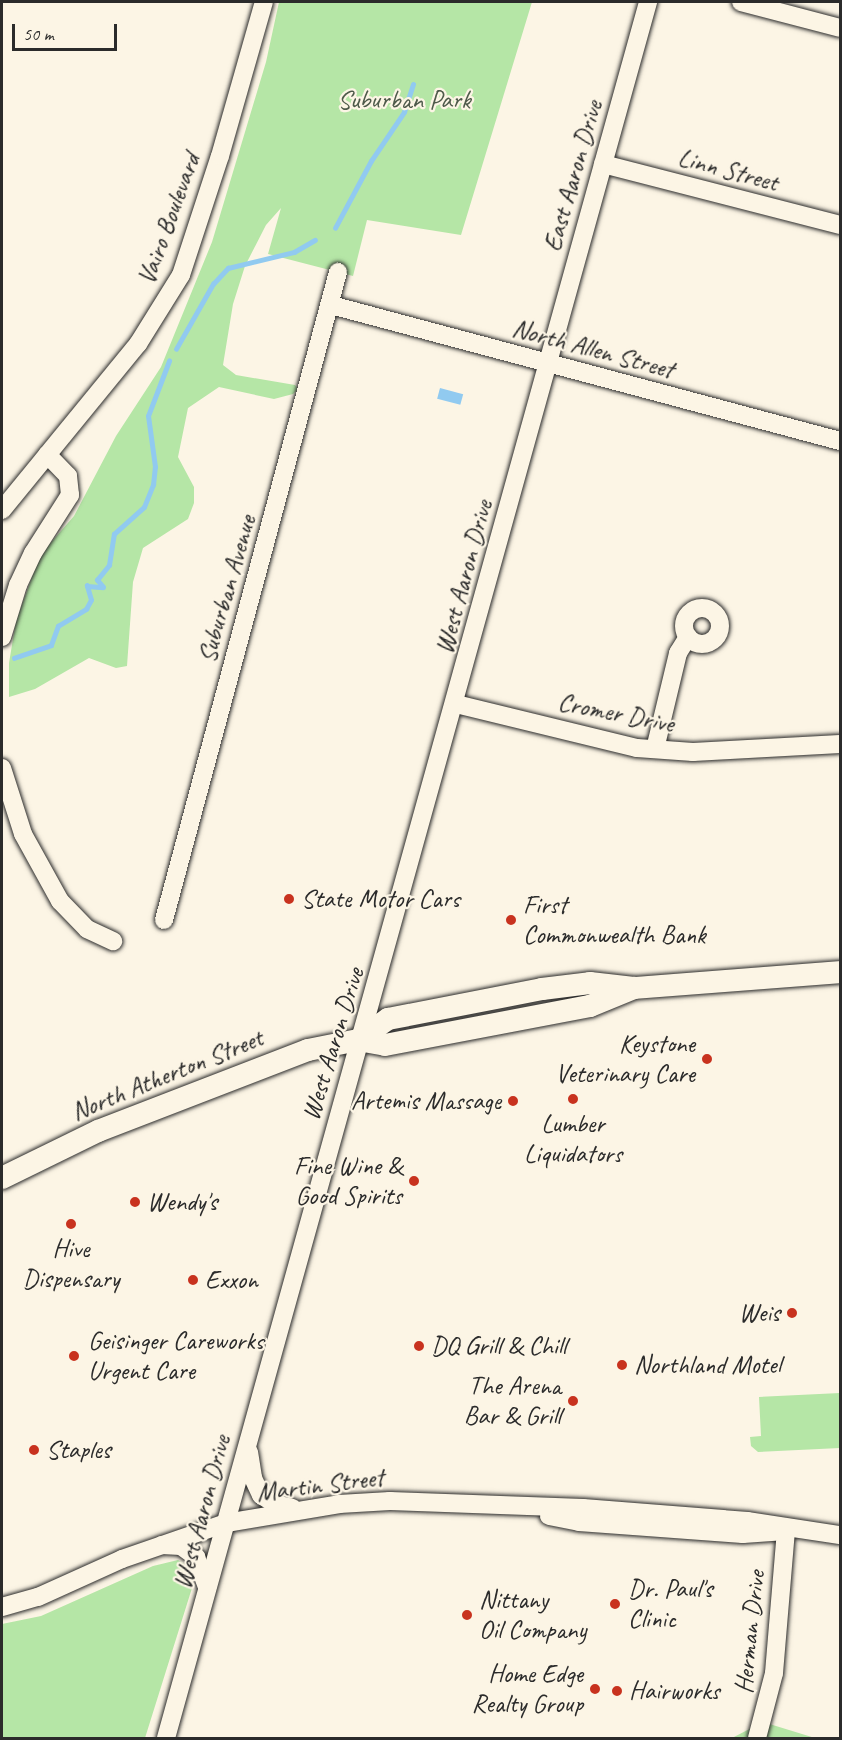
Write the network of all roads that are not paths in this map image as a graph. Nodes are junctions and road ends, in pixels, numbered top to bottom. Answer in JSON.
{"nodes":[{"id":1,"x":264,"y":2,"type":"edge"},
{"id":2,"x":648,"y":2,"type":"edge"},
{"id":3,"x":741,"y":2,"type":"edge"},
{"id":4,"x":840,"y":28,"type":"edge"},
{"id":5,"x":603,"y":164,"type":"junction"},
{"id":6,"x":840,"y":225,"type":"edge"},
{"id":7,"x":338,"y":272,"type":"dead end"},
{"id":8,"x":332,"y":305,"type":"junction"},
{"id":9,"x":548,"y":364,"type":"junction"},
{"id":10,"x":840,"y":441,"type":"edge"},
{"id":11,"x":47,"y":454,"type":"junction"},
{"id":12,"x":2,"y":510,"type":"edge"},
{"id":13,"x":2,"y":637,"type":"edge"},
{"id":14,"x":688,"y":638,"type":"dead end"},
{"id":15,"x":456,"y":704,"type":"junction"},
{"id":16,"x":840,"y":744,"type":"edge"},
{"id":17,"x":655,"y":749,"type":"junction"},
{"id":18,"x":2,"y":768,"type":"edge"},
{"id":19,"x":165,"y":920,"type":"dead end"},
{"id":20,"x":113,"y":941,"type":"dead end"},
{"id":21,"x":840,"y":972,"type":"edge"},
{"id":22,"x":358,"y":1040,"type":"junction"},
{"id":23,"x":2,"y":1178,"type":"edge"},
{"id":24,"x":248,"y":1440,"type":"junction"},
{"id":25,"x":300,"y":1509,"type":"junction"},
{"id":26,"x":226,"y":1523,"type":"junction"},
{"id":27,"x":786,"y":1530,"type":"junction"},
{"id":28,"x":840,"y":1535,"type":"edge"},
{"id":29,"x":157,"y":1546,"type":"junction"},
{"id":30,"x":207,"y":1590,"type":"junction"},
{"id":31,"x":2,"y":1607,"type":"edge"},
{"id":32,"x":166,"y":1738,"type":"edge"},
{"id":33,"x":757,"y":1738,"type":"edge"}],
"edges":[{"from":1,"to":11,"type":"street","name":"Vairo Boulevard"},
{"from":2,"to":5,"type":"street","name":"East Aaron Drive"},
{"from":3,"to":4,"type":"street"},
{"from":5,"to":6,"type":"street","name":"Linn Street"},
{"from":5,"to":9,"type":"street","name":"East Aaron Drive"},
{"from":7,"to":8,"type":"street","name":"Suburban Avenue"},
{"from":8,"to":9,"type":"street","name":"North Allen Street"},
{"from":8,"to":19,"type":"street","name":"Suburban Avenue"},
{"from":9,"to":10,"type":"street","name":"North Allen Street"},
{"from":9,"to":15,"type":"street","name":"West Aaron Drive"},
{"from":11,"to":12,"type":"street","name":"Vairo Boulevard"},
{"from":11,"to":13,"type":"street"},
{"from":14,"to":17,"type":"street"},
{"from":15,"to":17,"type":"street","name":"Cromer Drive"},
{"from":15,"to":22,"type":"street","name":"West Aaron Drive"},
{"from":16,"to":17,"type":"street","name":"Cromer Drive"},
{"from":18,"to":20,"type":"street"},
{"from":21,"to":22,"type":"main road","name":"North Atherton Street"},
{"from":22,"to":23,"type":"main road","name":"North Atherton Street"},
{"from":22,"to":24,"type":"street","name":"West Aaron Drive"},
{"from":24,"to":25,"type":"street"},
{"from":24,"to":26,"type":"street","name":"West Aaron Drive"},
{"from":25,"to":26,"type":"street","name":"Martin Street"},
{"from":25,"to":27,"type":"street","name":"Martin Street"},
{"from":26,"to":29,"type":"street","name":"Martin Street"},
{"from":26,"to":30,"type":"street","name":"West Aaron Drive"},
{"from":27,"to":28,"type":"street","name":"Martin Street"},
{"from":27,"to":33,"type":"street","name":"Herman Drive"},
{"from":29,"to":30,"type":"street"},
{"from":29,"to":31,"type":"street","name":"Martin Street"},
{"from":30,"to":32,"type":"street","name":"West Aaron Drive"}]}
